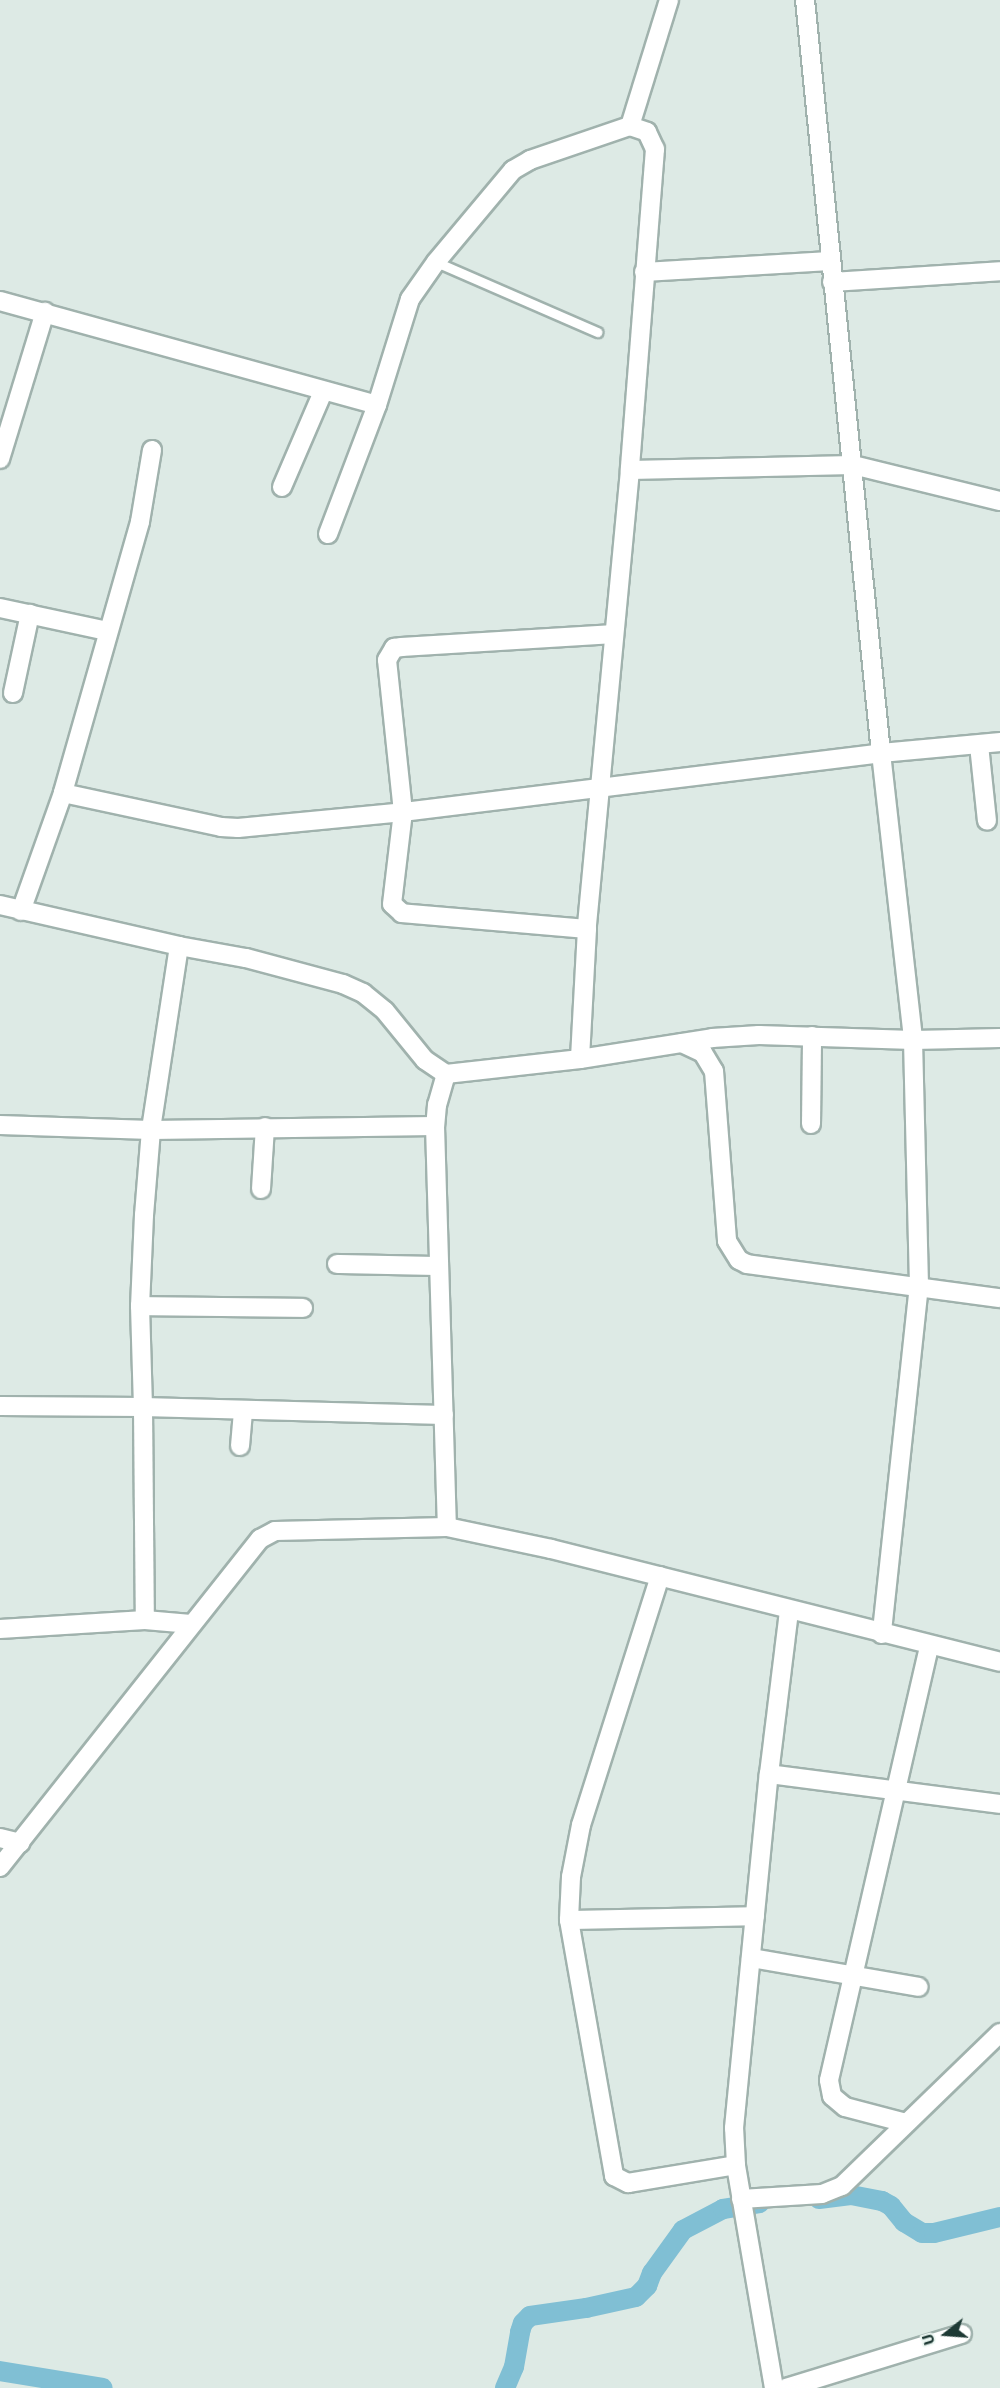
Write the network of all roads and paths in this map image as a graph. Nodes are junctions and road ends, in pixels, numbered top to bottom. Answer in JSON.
{"nodes":[{"id":1,"x":669,"y":0,"type":"edge"},
{"id":2,"x":805,"y":0,"type":"edge"},
{"id":3,"x":630,"y":126,"type":"junction"},
{"id":4,"x":830,"y":261,"type":"junction"},
{"id":5,"x":444,"y":265,"type":"junction"},
{"id":6,"x":1000,"y":271,"type":"edge"},
{"id":7,"x":644,"y":272,"type":"junction"},
{"id":8,"x":832,"y":282,"type":"junction"},
{"id":9,"x":0,"y":301,"type":"edge"},
{"id":10,"x":45,"y":312,"type":"junction"},
{"id":11,"x":597,"y":332,"type":"dead end"},
{"id":12,"x":323,"y":392,"type":"junction"},
{"id":13,"x":377,"y":405,"type":"junction"},
{"id":14,"x":5,"y":423,"type":"edge"},
{"id":15,"x":152,"y":450,"type":"dead end"},
{"id":16,"x":0,"y":459,"type":"edge"},
{"id":17,"x":853,"y":465,"type":"junction"},
{"id":18,"x":630,"y":470,"type":"junction"},
{"id":19,"x":282,"y":487,"type":"dead end"},
{"id":20,"x":1000,"y":501,"type":"edge"},
{"id":21,"x":328,"y":534,"type":"dead end"},
{"id":22,"x":0,"y":608,"type":"edge"},
{"id":23,"x":30,"y":614,"type":"junction"},
{"id":24,"x":107,"y":631,"type":"junction"},
{"id":25,"x":614,"y":634,"type":"junction"},
{"id":26,"x":13,"y":693,"type":"dead end"},
{"id":27,"x":1000,"y":742,"type":"edge"},
{"id":28,"x":979,"y":745,"type":"junction"},
{"id":29,"x":880,"y":753,"type":"junction"},
{"id":30,"x":601,"y":786,"type":"junction"},
{"id":31,"x":63,"y":793,"type":"junction"},
{"id":32,"x":403,"y":812,"type":"junction"},
{"id":33,"x":987,"y":821,"type":"dead end"},
{"id":34,"x":11,"y":908,"type":"edge"},
{"id":35,"x":587,"y":929,"type":"junction"},
{"id":36,"x":179,"y":946,"type":"junction"},
{"id":37,"x":812,"y":1036,"type":"junction"},
{"id":38,"x":1000,"y":1038,"type":"edge"},
{"id":39,"x":913,"y":1040,"type":"junction"},
{"id":40,"x":682,"y":1043,"type":"junction"},
{"id":41,"x":580,"y":1059,"type":"junction"},
{"id":42,"x":446,"y":1074,"type":"junction"},
{"id":43,"x":811,"y":1124,"type":"dead end"},
{"id":44,"x":0,"y":1125,"type":"edge"},
{"id":45,"x":435,"y":1126,"type":"junction"},
{"id":46,"x":265,"y":1127,"type":"junction"},
{"id":47,"x":152,"y":1130,"type":"junction"},
{"id":48,"x":261,"y":1189,"type":"dead end"},
{"id":49,"x":337,"y":1264,"type":"dead end"},
{"id":50,"x":440,"y":1266,"type":"junction"},
{"id":51,"x":919,"y":1285,"type":"junction"},
{"id":52,"x":1000,"y":1298,"type":"edge"},
{"id":53,"x":140,"y":1306,"type":"junction"},
{"id":54,"x":303,"y":1308,"type":"dead end"},
{"id":55,"x":0,"y":1406,"type":"edge"},
{"id":56,"x":142,"y":1407,"type":"junction"},
{"id":57,"x":243,"y":1410,"type":"junction"},
{"id":58,"x":444,"y":1416,"type":"junction"},
{"id":59,"x":240,"y":1446,"type":"dead end"},
{"id":60,"x":447,"y":1527,"type":"junction"},
{"id":61,"x":660,"y":1576,"type":"junction"},
{"id":62,"x":789,"y":1611,"type":"junction"},
{"id":63,"x":145,"y":1620,"type":"junction"},
{"id":64,"x":191,"y":1624,"type":"junction"},
{"id":65,"x":0,"y":1629,"type":"edge"},
{"id":66,"x":882,"y":1634,"type":"junction"},
{"id":67,"x":929,"y":1646,"type":"junction"},
{"id":68,"x":1000,"y":1662,"type":"edge"},
{"id":69,"x":769,"y":1774,"type":"junction"},
{"id":70,"x":895,"y":1792,"type":"junction"},
{"id":71,"x":1000,"y":1804,"type":"edge"},
{"id":72,"x":0,"y":1838,"type":"edge"},
{"id":73,"x":20,"y":1843,"type":"junction"},
{"id":74,"x":0,"y":1867,"type":"edge"},
{"id":75,"x":755,"y":1916,"type":"junction"},
{"id":76,"x":569,"y":1920,"type":"junction"},
{"id":77,"x":751,"y":1958,"type":"junction"},
{"id":78,"x":854,"y":1977,"type":"junction"},
{"id":79,"x":919,"y":1987,"type":"dead end"},
{"id":80,"x":1000,"y":2032,"type":"edge"},
{"id":81,"x":906,"y":2123,"type":"junction"},
{"id":82,"x":736,"y":2165,"type":"junction"},
{"id":83,"x":741,"y":2199,"type":"junction"},
{"id":84,"x":962,"y":2334,"type":"dead end"},
{"id":85,"x":774,"y":2388,"type":"edge"},
{"id":86,"x":786,"y":2388,"type":"edge"}],
"edges":[{"from":1,"to":3,"type":"street"},
{"from":2,"to":4,"type":"street"},
{"from":3,"to":5,"type":"street"},
{"from":3,"to":7,"type":"street"},
{"from":4,"to":7,"type":"street"},
{"from":4,"to":8,"type":"street"},
{"from":5,"to":11,"type":"lane"},
{"from":5,"to":13,"type":"street"},
{"from":6,"to":8,"type":"street"},
{"from":7,"to":18,"type":"street"},
{"from":8,"to":17,"type":"street"},
{"from":9,"to":10,"type":"street"},
{"from":10,"to":12,"type":"street"},
{"from":10,"to":14,"type":"street"},
{"from":12,"to":13,"type":"street"},
{"from":12,"to":19,"type":"street"},
{"from":13,"to":21,"type":"street"},
{"from":14,"to":16,"type":"street"},
{"from":15,"to":24,"type":"street"},
{"from":17,"to":18,"type":"street"},
{"from":17,"to":20,"type":"street"},
{"from":17,"to":29,"type":"street"},
{"from":18,"to":25,"type":"street"},
{"from":22,"to":23,"type":"street"},
{"from":23,"to":24,"type":"street"},
{"from":23,"to":26,"type":"street"},
{"from":24,"to":31,"type":"street"},
{"from":25,"to":30,"type":"street"},
{"from":25,"to":32,"type":"street"},
{"from":27,"to":28,"type":"street"},
{"from":28,"to":29,"type":"street"},
{"from":28,"to":33,"type":"street"},
{"from":29,"to":30,"type":"street"},
{"from":29,"to":39,"type":"street"},
{"from":30,"to":32,"type":"street"},
{"from":30,"to":35,"type":"street"},
{"from":31,"to":32,"type":"street"},
{"from":31,"to":34,"type":"street"},
{"from":32,"to":35,"type":"street"},
{"from":34,"to":36,"type":"street"},
{"from":35,"to":41,"type":"street"},
{"from":36,"to":42,"type":"street"},
{"from":36,"to":47,"type":"street"},
{"from":37,"to":39,"type":"street"},
{"from":37,"to":40,"type":"street"},
{"from":37,"to":43,"type":"street"},
{"from":38,"to":39,"type":"street"},
{"from":39,"to":51,"type":"street"},
{"from":40,"to":41,"type":"street"},
{"from":40,"to":51,"type":"street"},
{"from":41,"to":42,"type":"street"},
{"from":42,"to":45,"type":"street"},
{"from":44,"to":47,"type":"street"},
{"from":45,"to":46,"type":"street"},
{"from":45,"to":50,"type":"street"},
{"from":46,"to":47,"type":"street"},
{"from":46,"to":48,"type":"street"},
{"from":47,"to":53,"type":"street"},
{"from":49,"to":50,"type":"street"},
{"from":50,"to":58,"type":"street"},
{"from":51,"to":52,"type":"street"},
{"from":51,"to":66,"type":"street"},
{"from":53,"to":54,"type":"street"},
{"from":53,"to":56,"type":"street"},
{"from":55,"to":56,"type":"street"},
{"from":56,"to":57,"type":"street"},
{"from":56,"to":63,"type":"street"},
{"from":57,"to":58,"type":"street"},
{"from":57,"to":59,"type":"street"},
{"from":58,"to":60,"type":"street"},
{"from":60,"to":61,"type":"street"},
{"from":60,"to":64,"type":"street"},
{"from":61,"to":62,"type":"street"},
{"from":61,"to":76,"type":"street"},
{"from":62,"to":66,"type":"street"},
{"from":62,"to":69,"type":"street"},
{"from":63,"to":64,"type":"street"},
{"from":63,"to":65,"type":"street"},
{"from":64,"to":73,"type":"street"},
{"from":66,"to":67,"type":"street"},
{"from":67,"to":68,"type":"street"},
{"from":67,"to":70,"type":"street"},
{"from":69,"to":70,"type":"street"},
{"from":69,"to":75,"type":"street"},
{"from":70,"to":71,"type":"street"},
{"from":70,"to":78,"type":"street"},
{"from":72,"to":73,"type":"street"},
{"from":73,"to":74,"type":"street"},
{"from":75,"to":76,"type":"street"},
{"from":75,"to":77,"type":"street"},
{"from":76,"to":82,"type":"street"},
{"from":77,"to":78,"type":"street"},
{"from":77,"to":82,"type":"street"},
{"from":78,"to":79,"type":"street"},
{"from":78,"to":81,"type":"street"},
{"from":80,"to":81,"type":"street"},
{"from":81,"to":83,"type":"street"},
{"from":82,"to":83,"type":"street"},
{"from":83,"to":85,"type":"street"},
{"from":84,"to":86,"type":"street"}]}
